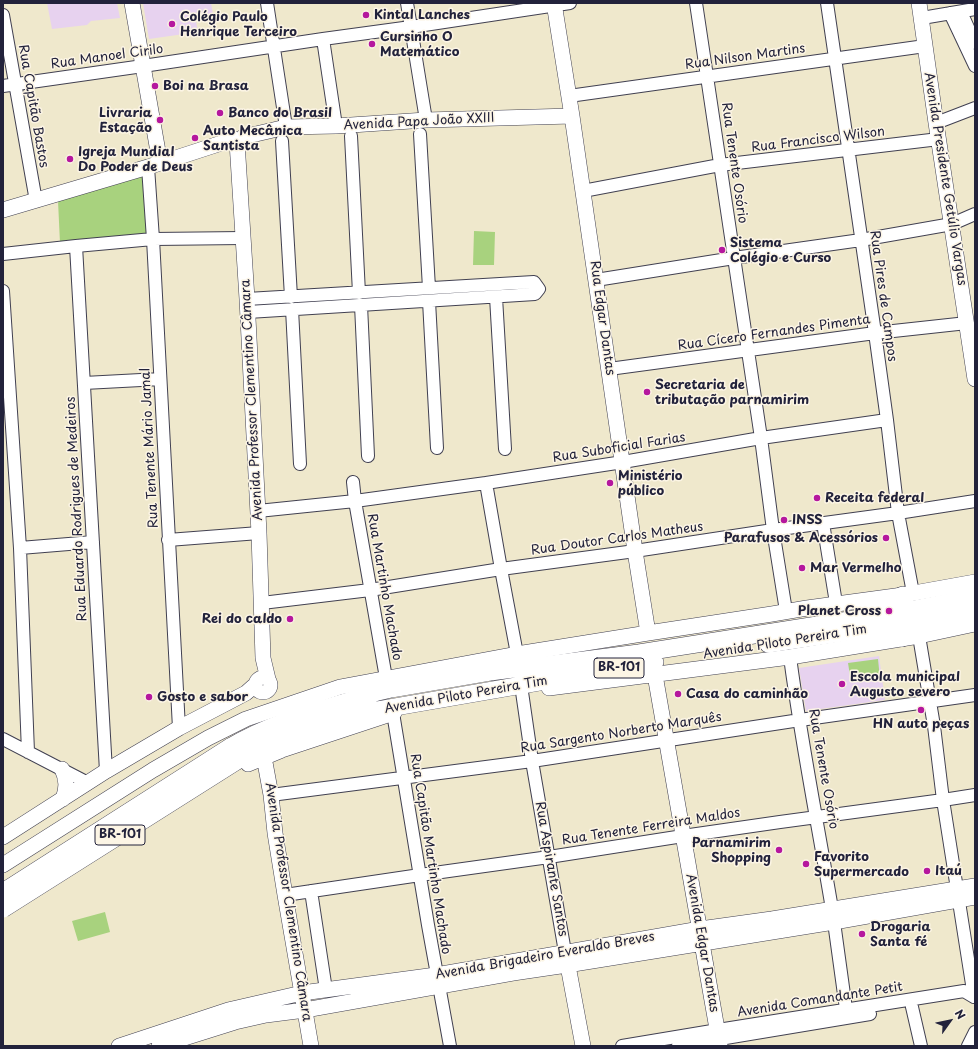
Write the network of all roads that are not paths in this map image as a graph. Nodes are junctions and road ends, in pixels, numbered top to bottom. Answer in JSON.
{"nodes":[{"id":1,"x":132,"y":3,"type":"edge"},
{"id":2,"x":266,"y":3,"type":"edge"},
{"id":3,"x":407,"y":3,"type":"edge"},
{"id":4,"x":570,"y":3,"type":"edge"},
{"id":5,"x":696,"y":3,"type":"edge"},
{"id":6,"x":827,"y":3,"type":"edge"},
{"id":7,"x":919,"y":3,"type":"edge"},
{"id":8,"x":554,"y":4,"type":"edge"},
{"id":9,"x":975,"y":9,"type":"edge"},
{"id":10,"x":955,"y":12,"type":"junction"},
{"id":11,"x":3,"y":15,"type":"edge"},
{"id":12,"x":922,"y":18,"type":"junction"},
{"id":13,"x":411,"y":27,"type":"junction"},
{"id":14,"x":323,"y":39,"type":"junction"},
{"id":15,"x":975,"y":43,"type":"edge"},
{"id":16,"x":274,"y":46,"type":"junction"},
{"id":17,"x":925,"y":46,"type":"junction"},
{"id":18,"x":835,"y":59,"type":"junction"},
{"id":19,"x":143,"y":66,"type":"junction"},
{"id":20,"x":975,"y":66,"type":"edge"},
{"id":21,"x":708,"y":76,"type":"junction"},
{"id":22,"x":9,"y":85,"type":"edge"},
{"id":23,"x":569,"y":96,"type":"junction"},
{"id":24,"x":975,"y":108,"type":"edge"},
{"id":25,"x":572,"y":116,"type":"junction"},
{"id":26,"x":936,"y":123,"type":"junction"},
{"id":27,"x":336,"y":126,"type":"junction"},
{"id":28,"x":423,"y":127,"type":"junction"},
{"id":29,"x":284,"y":134,"type":"junction"},
{"id":30,"x":351,"y":136,"type":"dead end"},
{"id":31,"x":238,"y":139,"type":"junction"},
{"id":32,"x":939,"y":139,"type":"junction"},
{"id":33,"x":849,"y":150,"type":"junction"},
{"id":34,"x":154,"y":165,"type":"junction"},
{"id":35,"x":720,"y":165,"type":"junction"},
{"id":36,"x":583,"y":191,"type":"junction"},
{"id":37,"x":36,"y":201,"type":"junction"},
{"id":38,"x":3,"y":210,"type":"edge"},
{"id":39,"x":975,"y":214,"type":"edge"},
{"id":40,"x":952,"y":224,"type":"junction"},
{"id":41,"x":243,"y":238,"type":"junction"},
{"id":42,"x":153,"y":239,"type":"junction"},
{"id":43,"x":862,"y":240,"type":"junction"},
{"id":44,"x":76,"y":246,"type":"junction"},
{"id":45,"x":3,"y":254,"type":"edge"},
{"id":46,"x":734,"y":258,"type":"junction"},
{"id":47,"x":596,"y":280,"type":"junction"},
{"id":48,"x":429,"y":288,"type":"junction"},
{"id":49,"x":3,"y":291,"type":"edge"},
{"id":50,"x":388,"y":291,"type":"junction"},
{"id":51,"x":359,"y":293,"type":"junction"},
{"id":52,"x":456,"y":293,"type":"junction"},
{"id":53,"x":319,"y":295,"type":"junction"},
{"id":54,"x":291,"y":297,"type":"junction"},
{"id":55,"x":496,"y":297,"type":"junction"},
{"id":56,"x":429,"y":301,"type":"junction"},
{"id":57,"x":389,"y":303,"type":"junction"},
{"id":58,"x":361,"y":305,"type":"junction"},
{"id":59,"x":248,"y":306,"type":"junction"},
{"id":60,"x":319,"y":308,"type":"junction"},
{"id":61,"x":292,"y":309,"type":"junction"},
{"id":62,"x":970,"y":313,"type":"edge"},
{"id":63,"x":875,"y":333,"type":"junction"},
{"id":64,"x":747,"y":350,"type":"junction"},
{"id":65,"x":609,"y":369,"type":"junction"},
{"id":66,"x":160,"y":379,"type":"junction"},
{"id":67,"x":975,"y":379,"type":"edge"},
{"id":68,"x":84,"y":383,"type":"junction"},
{"id":69,"x":6,"y":387,"type":"edge"},
{"id":70,"x":887,"y":420,"type":"junction"},
{"id":71,"x":761,"y":438,"type":"junction"},
{"id":72,"x":437,"y":448,"type":"dead end"},
{"id":73,"x":505,"y":449,"type":"dead end"},
{"id":74,"x":368,"y":456,"type":"dead end"},
{"id":75,"x":623,"y":462,"type":"junction"},
{"id":76,"x":300,"y":464,"type":"dead end"},
{"id":77,"x":353,"y":482,"type":"dead end"},
{"id":78,"x":486,"y":483,"type":"junction"},
{"id":79,"x":354,"y":501,"type":"junction"},
{"id":80,"x":975,"y":501,"type":"edge"},
{"id":81,"x":258,"y":511,"type":"junction"},
{"id":82,"x":898,"y":513,"type":"junction"},
{"id":83,"x":823,"y":523,"type":"junction"},
{"id":84,"x":773,"y":530,"type":"junction"},
{"id":85,"x":259,"y":533,"type":"junction"},
{"id":86,"x":168,"y":540,"type":"junction"},
{"id":87,"x":93,"y":542,"type":"junction"},
{"id":88,"x":20,"y":548,"type":"junction"},
{"id":89,"x":635,"y":551,"type":"junction"},
{"id":90,"x":500,"y":569,"type":"junction"},
{"id":91,"x":975,"y":582,"type":"edge"},
{"id":92,"x":370,"y":590,"type":"junction"},
{"id":93,"x":908,"y":594,"type":"junction"},
{"id":94,"x":975,"y":597,"type":"edge"},
{"id":95,"x":262,"y":603,"type":"junction"},
{"id":96,"x":836,"y":603,"type":"junction"},
{"id":97,"x":786,"y":611,"type":"junction"},
{"id":98,"x":975,"y":612,"type":"edge"},
{"id":99,"x":955,"y":616,"type":"junction"},
{"id":100,"x":844,"y":621,"type":"junction"},
{"id":101,"x":975,"y":624,"type":"edge"},
{"id":102,"x":648,"y":633,"type":"junction"},
{"id":103,"x":919,"y":636,"type":"junction"},
{"id":104,"x":902,"y":638,"type":"junction"},
{"id":105,"x":517,"y":654,"type":"junction"},
{"id":106,"x":790,"y":657,"type":"junction"},
{"id":107,"x":459,"y":665,"type":"junction"},
{"id":108,"x":490,"y":672,"type":"junction"},
{"id":109,"x":655,"y":674,"type":"junction"},
{"id":110,"x":386,"y":678,"type":"junction"},
{"id":111,"x":259,"y":687,"type":"junction"},
{"id":112,"x":522,"y":692,"type":"junction"},
{"id":113,"x":975,"y":694,"type":"edge"},
{"id":114,"x":929,"y":702,"type":"junction"},
{"id":115,"x":291,"y":703,"type":"junction"},
{"id":116,"x":393,"y":713,"type":"junction"},
{"id":117,"x":259,"y":715,"type":"junction"},
{"id":118,"x":800,"y":720,"type":"junction"},
{"id":119,"x":179,"y":728,"type":"junction"},
{"id":120,"x":3,"y":739,"type":"edge"},
{"id":121,"x":666,"y":740,"type":"junction"},
{"id":122,"x":28,"y":752,"type":"junction"},
{"id":123,"x":234,"y":754,"type":"junction"},
{"id":124,"x":264,"y":757,"type":"junction"},
{"id":125,"x":532,"y":761,"type":"junction"},
{"id":126,"x":62,"y":770,"type":"junction"},
{"id":127,"x":106,"y":771,"type":"junction"},
{"id":128,"x":403,"y":778,"type":"junction"},
{"id":129,"x":88,"y":783,"type":"junction"},
{"id":130,"x":271,"y":795,"type":"junction"},
{"id":131,"x":975,"y":795,"type":"edge"},
{"id":132,"x":63,"y":799,"type":"junction"},
{"id":133,"x":943,"y":800,"type":"junction"},
{"id":134,"x":91,"y":809,"type":"junction"},
{"id":135,"x":817,"y":817,"type":"junction"},
{"id":136,"x":60,"y":828,"type":"junction"},
{"id":137,"x":683,"y":836,"type":"junction"},
{"id":138,"x":3,"y":837,"type":"edge"},
{"id":139,"x":114,"y":843,"type":"junction"},
{"id":140,"x":549,"y":857,"type":"junction"},
{"id":141,"x":86,"y":862,"type":"junction"},
{"id":142,"x":3,"y":865,"type":"edge"},
{"id":143,"x":420,"y":875,"type":"junction"},
{"id":144,"x":975,"y":886,"type":"edge"},
{"id":145,"x":311,"y":891,"type":"junction"},
{"id":146,"x":3,"y":892,"type":"edge"},
{"id":147,"x":285,"y":895,"type":"junction"},
{"id":148,"x":958,"y":895,"type":"junction"},
{"id":149,"x":975,"y":897,"type":"edge"},
{"id":150,"x":3,"y":909,"type":"edge"},
{"id":151,"x":833,"y":915,"type":"junction"},
{"id":152,"x":3,"y":916,"type":"edge"},
{"id":153,"x":701,"y":936,"type":"junction"},
{"id":154,"x":566,"y":959,"type":"junction"},
{"id":155,"x":437,"y":980,"type":"junction"},
{"id":156,"x":326,"y":990,"type":"junction"},
{"id":157,"x":302,"y":993,"type":"junction"},
{"id":158,"x":975,"y":997,"type":"edge"},
{"id":159,"x":912,"y":1007,"type":"junction"},
{"id":160,"x":881,"y":1008,"type":"junction"},
{"id":161,"x":305,"y":1010,"type":"junction"},
{"id":162,"x":846,"y":1010,"type":"junction"},
{"id":163,"x":975,"y":1032,"type":"edge"},
{"id":164,"x":719,"y":1038,"type":"edge"},
{"id":165,"x":669,"y":1042,"type":"edge"},
{"id":166,"x":178,"y":1043,"type":"edge"},
{"id":167,"x":119,"y":1046,"type":"edge"},
{"id":168,"x":160,"y":1046,"type":"edge"},
{"id":169,"x":311,"y":1046,"type":"edge"},
{"id":170,"x":450,"y":1046,"type":"edge"},
{"id":171,"x":583,"y":1046,"type":"edge"},
{"id":172,"x":622,"y":1046,"type":"edge"},
{"id":173,"x":678,"y":1046,"type":"edge"},
{"id":174,"x":921,"y":1046,"type":"edge"},
{"id":175,"x":968,"y":1046,"type":"edge"}],
"edges":[{"from":1,"to":19,"type":"main road"},
{"from":2,"to":16,"type":"street"},
{"from":3,"to":13,"type":"street"},
{"from":4,"to":8,"type":"street","name":"Rua Manoel Cirilo"},
{"from":5,"to":21,"type":"street","name":"Rua Tenente Osório"},
{"from":6,"to":18,"type":"street","name":"Rua Pires de Campos"},
{"from":7,"to":12,"type":"main road","name":"Avenida Presidente Getúlio Vargas"},
{"from":8,"to":13,"type":"street","name":"Rua Manoel Cirilo"},
{"from":8,"to":23,"type":"main road","name":"Rua Edgar Dantas"},
{"from":9,"to":10,"type":"street"},
{"from":10,"to":12,"type":"street"},
{"from":10,"to":15,"type":"street"},
{"from":10,"to":20,"type":"street"},
{"from":11,"to":22,"type":"street","name":"Rua Capitão Bastos"},
{"from":12,"to":17,"type":"main road","name":"Avenida Presidente Getúlio Vargas"},
{"from":13,"to":14,"type":"street","name":"Rua Manoel Cirilo"},
{"from":13,"to":28,"type":"street"},
{"from":14,"to":16,"type":"street","name":"Rua Manoel Cirilo"},
{"from":14,"to":27,"type":"street"},
{"from":16,"to":19,"type":"street","name":"Rua Manoel Cirilo"},
{"from":16,"to":29,"type":"street"},
{"from":17,"to":18,"type":"street","name":"Rua Nilson Martins"},
{"from":17,"to":26,"type":"main road","name":"Avenida Presidente Getúlio Vargas"},
{"from":18,"to":21,"type":"street","name":"Rua Nilson Martins"},
{"from":18,"to":33,"type":"street","name":"Rua Pires de Campos"},
{"from":19,"to":22,"type":"street","name":"Rua Manoel Cirilo"},
{"from":19,"to":34,"type":"main road"},
{"from":21,"to":23,"type":"street","name":"Rua Nilson Martins"},
{"from":21,"to":35,"type":"street","name":"Rua Tenente Osório"},
{"from":22,"to":37,"type":"street","name":"Rua Capitão Bastos"},
{"from":23,"to":25,"type":"main road","name":"Rua Edgar Dantas"},
{"from":24,"to":26,"type":"street"},
{"from":25,"to":28,"type":"main road","name":"Avenida Papa João XXIII"},
{"from":25,"to":36,"type":"main road","name":"Rua Edgar Dantas"},
{"from":26,"to":32,"type":"main road","name":"Avenida Presidente Getúlio Vargas"},
{"from":27,"to":28,"type":"main road","name":"Avenida Papa João XXIII"},
{"from":27,"to":29,"type":"main road","name":"Avenida Papa João XXIII"},
{"from":28,"to":48,"type":"street"},
{"from":29,"to":31,"type":"main road","name":"Avenida Papa João XXIII"},
{"from":29,"to":54,"type":"street"},
{"from":30,"to":51,"type":"street"},
{"from":31,"to":34,"type":"main road","name":"Avenida Papa João XXIII"},
{"from":31,"to":41,"type":"main road","name":"Avenida Professor Clementino Câmara"},
{"from":32,"to":33,"type":"street","name":"Rua Francisco Wilson"},
{"from":32,"to":40,"type":"main road","name":"Avenida Presidente Getúlio Vargas"},
{"from":33,"to":35,"type":"street","name":"Rua Francisco Wilson"},
{"from":33,"to":43,"type":"street","name":"Rua Pires de Campos"},
{"from":34,"to":37,"type":"main road","name":"Avenida Papa João XXIII"},
{"from":34,"to":42,"type":"street","name":"Rua Tenente Mário Jamal"},
{"from":35,"to":36,"type":"street","name":"Rua Francisco Wilson"},
{"from":35,"to":46,"type":"street","name":"Rua Tenente Osório"},
{"from":36,"to":47,"type":"main road","name":"Rua Edgar Dantas"},
{"from":37,"to":38,"type":"main road","name":"Avenida Papa João XXIII"},
{"from":39,"to":40,"type":"street"},
{"from":40,"to":43,"type":"street"},
{"from":40,"to":62,"type":"main road","name":"Avenida Presidente Getúlio Vargas"},
{"from":41,"to":42,"type":"street"},
{"from":41,"to":59,"type":"main road","name":"Avenida Professor Clementino Câmara"},
{"from":42,"to":44,"type":"street"},
{"from":42,"to":66,"type":"street","name":"Rua Tenente Mário Jamal"},
{"from":43,"to":46,"type":"street"},
{"from":43,"to":63,"type":"street","name":"Rua Pires de Campos"},
{"from":44,"to":45,"type":"street"},
{"from":44,"to":68,"type":"street","name":"Rua Eduardo Rodrigues de Medeiros"},
{"from":46,"to":47,"type":"street"},
{"from":46,"to":64,"type":"street","name":"Rua Tenente Osório"},
{"from":47,"to":65,"type":"main road","name":"Rua Edgar Dantas"},
{"from":48,"to":50,"type":"street"},
{"from":48,"to":52,"type":"street"},
{"from":49,"to":69,"type":"street"},
{"from":50,"to":51,"type":"street"},
{"from":50,"to":57,"type":"street"},
{"from":51,"to":53,"type":"street"},
{"from":52,"to":55,"type":"street"},
{"from":52,"to":55,"type":"street"},
{"from":52,"to":56,"type":"street"},
{"from":53,"to":54,"type":"street"},
{"from":53,"to":60,"type":"street"},
{"from":54,"to":59,"type":"street"},
{"from":55,"to":73,"type":"street"},
{"from":56,"to":57,"type":"street"},
{"from":56,"to":72,"type":"street"},
{"from":57,"to":58,"type":"street"},
{"from":58,"to":60,"type":"street"},
{"from":58,"to":74,"type":"street"},
{"from":59,"to":61,"type":"street"},
{"from":59,"to":81,"type":"main road","name":"Avenida Professor Clementino Câmara"},
{"from":60,"to":61,"type":"street"},
{"from":61,"to":76,"type":"street"},
{"from":62,"to":63,"type":"street","name":"Rua Cícero Fernandes Pimenta"},
{"from":62,"to":67,"type":"main road","name":"Avenida Presidente Getúlio Vargas"},
{"from":63,"to":64,"type":"street","name":"Rua Cícero Fernandes Pimenta"},
{"from":63,"to":70,"type":"street","name":"Rua Pires de Campos"},
{"from":64,"to":65,"type":"street","name":"Rua Cícero Fernandes Pimenta"},
{"from":64,"to":71,"type":"street","name":"Rua Tenente Osório"},
{"from":65,"to":75,"type":"main road","name":"Rua Edgar Dantas"},
{"from":66,"to":68,"type":"street"},
{"from":66,"to":86,"type":"street","name":"Rua Tenente Mário Jamal"},
{"from":68,"to":87,"type":"street","name":"Rua Eduardo Rodrigues de Medeiros"},
{"from":69,"to":88,"type":"street"},
{"from":70,"to":71,"type":"street","name":"Rua Suboficial Farias"},
{"from":70,"to":82,"type":"street","name":"Rua Pires de Campos"},
{"from":71,"to":75,"type":"street","name":"Rua Suboficial Farias"},
{"from":71,"to":84,"type":"street","name":"Rua Tenente Osório"},
{"from":75,"to":78,"type":"street","name":"Rua Suboficial Farias"},
{"from":75,"to":89,"type":"main road","name":"Rua Edgar Dantas"},
{"from":77,"to":79,"type":"street"},
{"from":78,"to":79,"type":"street","name":"Rua Suboficial Farias"},
{"from":78,"to":90,"type":"street"},
{"from":79,"to":81,"type":"street","name":"Rua Suboficial Farias"},
{"from":79,"to":92,"type":"street","name":"Rua Martinho Machado"},
{"from":80,"to":82,"type":"street","name":"Rua Doutor Carlos Matheus"},
{"from":81,"to":85,"type":"main road","name":"Avenida Professor Clementino Câmara"},
{"from":82,"to":83,"type":"street","name":"Rua Doutor Carlos Matheus"},
{"from":82,"to":93,"type":"street","name":"Rua Pires de Campos"},
{"from":83,"to":84,"type":"street","name":"Rua Doutor Carlos Matheus"},
{"from":83,"to":96,"type":"street"},
{"from":84,"to":89,"type":"street","name":"Rua Doutor Carlos Matheus"},
{"from":84,"to":97,"type":"street","name":"Rua Tenente Osório"},
{"from":85,"to":86,"type":"street"},
{"from":85,"to":95,"type":"main road","name":"Avenida Professor Clementino Câmara"},
{"from":86,"to":119,"type":"street","name":"Rua Tenente Mário Jamal"},
{"from":87,"to":88,"type":"street"},
{"from":87,"to":127,"type":"street","name":"Rua Eduardo Rodrigues de Medeiros"},
{"from":88,"to":122,"type":"street"},
{"from":89,"to":90,"type":"street","name":"Rua Doutor Carlos Matheus"},
{"from":89,"to":102,"type":"main road","name":"Rua Edgar Dantas"},
{"from":90,"to":92,"type":"street","name":"Rua Doutor Carlos Matheus"},
{"from":90,"to":105,"type":"street"},
{"from":91,"to":93,"type":"main road"},
{"from":92,"to":95,"type":"street","name":"Rua Doutor Carlos Matheus"},
{"from":92,"to":110,"type":"street","name":"Rua Martinho Machado"},
{"from":93,"to":96,"type":"main road"},
{"from":93,"to":100,"type":"highway"},
{"from":94,"to":100,"type":"highway","name":"Avenida Piloto Pereira Tim","number":"BR-101"},
{"from":95,"to":111,"type":"main road","name":"Avenida Professor Clementino Câmara"},
{"from":96,"to":97,"type":"main road"},
{"from":97,"to":102,"type":"main road"},
{"from":98,"to":99,"type":"highway","name":"Avenida Piloto Pereira Tim","number":"BR-101"},
{"from":99,"to":104,"type":"highway"},
{"from":99,"to":123,"type":"highway","name":"Avenida Piloto Pereira Tim","number":"BR-101"},
{"from":100,"to":108,"type":"highway","name":"Avenida Piloto Pereira Tim","number":"BR-101"},
{"from":101,"to":103,"type":"main road"},
{"from":102,"to":105,"type":"main road"},
{"from":103,"to":104,"type":"main road"},
{"from":103,"to":114,"type":"street"},
{"from":104,"to":106,"type":"main road"},
{"from":105,"to":107,"type":"main road"},
{"from":106,"to":109,"type":"main road"},
{"from":106,"to":118,"type":"street","name":"Rua Tenente Osório"},
{"from":107,"to":108,"type":"highway"},
{"from":107,"to":110,"type":"main road"},
{"from":108,"to":123,"type":"highway","name":"Avenida Piloto Pereira Tim","number":"BR-101"},
{"from":109,"to":112,"type":"main road"},
{"from":109,"to":121,"type":"main road","name":"Avenida Edgar Dantas"},
{"from":110,"to":115,"type":"main road"},
{"from":111,"to":115,"type":"main road","name":"Avenida Professor Clementino Câmara"},
{"from":111,"to":117,"type":"main road","name":"Avenida Professor Clementino Câmara"},
{"from":111,"to":119,"type":"main road"},
{"from":112,"to":116,"type":"main road"},
{"from":112,"to":125,"type":"street","name":"Rua Aspirante Santos"},
{"from":113,"to":114,"type":"street","name":"Rua Sargento Norberto Marquês"},
{"from":114,"to":118,"type":"street","name":"Rua Sargento Norberto Marquês"},
{"from":114,"to":133,"type":"street"},
{"from":115,"to":117,"type":"main road"},
{"from":116,"to":124,"type":"main road"},
{"from":116,"to":128,"type":"street","name":"Rua Capitão Martinho Machado"},
{"from":117,"to":134,"type":"main road"},
{"from":118,"to":121,"type":"street","name":"Rua Sargento Norberto Marquês"},
{"from":118,"to":135,"type":"street","name":"Rua Tenente Osório"},
{"from":119,"to":127,"type":"main road"},
{"from":120,"to":122,"type":"street"},
{"from":121,"to":125,"type":"street","name":"Rua Sargento Norberto Marquês"},
{"from":121,"to":137,"type":"main road","name":"Avenida Edgar Dantas"},
{"from":122,"to":126,"type":"street"},
{"from":123,"to":146,"type":"highway","name":"Avenida Piloto Pereira Tim","number":"BR-101","bridge":true},
{"from":123,"to":150,"type":"highway","name":"Avenida Piloto Pereira Tim","number":"BR-101","bridge":true},
{"from":124,"to":130,"type":"main road","name":"Avenida Professor Clementino Câmara"},
{"from":124,"to":139,"type":"main road"},
{"from":125,"to":128,"type":"street","name":"Rua Sargento Norberto Marquês"},
{"from":125,"to":140,"type":"street","name":"Rua Aspirante Santos"},
{"from":126,"to":129,"type":"street"},
{"from":126,"to":132,"type":"main road"},
{"from":127,"to":129,"type":"main road"},
{"from":128,"to":130,"type":"street","name":"Rua Sargento Norberto Marquês"},
{"from":128,"to":143,"type":"street","name":"Rua Capitão Martinho Machado"},
{"from":129,"to":132,"type":"main road"},
{"from":130,"to":147,"type":"main road","name":"Avenida Professor Clementino Câmara"},
{"from":131,"to":133,"type":"street","name":"Rua Tenente Ferreira Maldos"},
{"from":132,"to":138,"type":"main road"},
{"from":133,"to":135,"type":"street","name":"Rua Tenente Ferreira Maldos"},
{"from":133,"to":148,"type":"street"},
{"from":134,"to":136,"type":"main road"},
{"from":134,"to":139,"type":"main road"},
{"from":135,"to":137,"type":"street","name":"Rua Tenente Ferreira Maldos"},
{"from":135,"to":151,"type":"street","name":"Rua Tenente Osório"},
{"from":136,"to":141,"type":"main road"},
{"from":136,"to":142,"type":"main road"},
{"from":137,"to":140,"type":"street","name":"Rua Tenente Ferreira Maldos"},
{"from":137,"to":153,"type":"main road","name":"Avenida Edgar Dantas"},
{"from":139,"to":141,"type":"main road"},
{"from":140,"to":143,"type":"street","name":"Rua Tenente Ferreira Maldos"},
{"from":140,"to":154,"type":"street","name":"Rua Aspirante Santos"},
{"from":141,"to":152,"type":"main road"},
{"from":143,"to":145,"type":"street","name":"Rua Tenente Ferreira Maldos"},
{"from":143,"to":155,"type":"street","name":"Rua Capitão Martinho Machado"},
{"from":144,"to":148,"type":"main road","name":"Avenida Brigadeiro Everaldo Breves"},
{"from":145,"to":147,"type":"street","name":"Rua Tenente Ferreira Maldos"},
{"from":145,"to":156,"type":"street"},
{"from":147,"to":157,"type":"main road","name":"Avenida Professor Clementino Câmara"},
{"from":148,"to":149,"type":"main road","name":"Avenida Brigadeiro Everaldo Breves"},
{"from":148,"to":151,"type":"main road","name":"Avenida Brigadeiro Everaldo Breves"},
{"from":148,"to":158,"type":"street"},
{"from":151,"to":153,"type":"main road","name":"Avenida Brigadeiro Everaldo Breves"},
{"from":151,"to":162,"type":"street","name":"Rua Tenente Osório"},
{"from":153,"to":154,"type":"main road","name":"Avenida Brigadeiro Everaldo Breves"},
{"from":153,"to":164,"type":"main road","name":"Avenida Edgar Dantas"},
{"from":154,"to":155,"type":"main road","name":"Avenida Brigadeiro Everaldo Breves"},
{"from":154,"to":171,"type":"main road","name":"Rua Aspirante Santos"},
{"from":155,"to":156,"type":"main road","name":"Avenida Brigadeiro Everaldo Breves"},
{"from":155,"to":161,"type":"main road","name":"Avenida Brigadeiro Everaldo Breves"},
{"from":155,"to":170,"type":"street","name":"Rua Capitão Martinho Machado"},
{"from":156,"to":157,"type":"main road","name":"Avenida Brigadeiro Everaldo Breves"},
{"from":157,"to":161,"type":"main road","name":"Avenida Professor Clementino Câmara"},
{"from":157,"to":167,"type":"main road","name":"Avenida Brigadeiro Everaldo Breves"},
{"from":158,"to":159,"type":"street","name":"Avenida Comandante Petit"},
{"from":158,"to":160,"type":"street","name":"Avenida Comandante Petit"},
{"from":159,"to":160,"type":"street","name":"Avenida Comandante Petit"},
{"from":159,"to":174,"type":"street"},
{"from":160,"to":162,"type":"street","name":"Avenida Comandante Petit"},
{"from":160,"to":164,"type":"street","name":"Avenida Comandante Petit"},
{"from":161,"to":166,"type":"main road","name":"Avenida Brigadeiro Everaldo Breves"},
{"from":161,"to":169,"type":"main road","name":"Avenida Professor Clementino Câmara"},
{"from":162,"to":164,"type":"street","name":"Avenida Comandante Petit"},
{"from":163,"to":175,"type":"street"},
{"from":164,"to":165,"type":"street","name":"Avenida Comandante Petit"},
{"from":164,"to":173,"type":"street","name":"Avenida Comandante Petit"},
{"from":165,"to":172,"type":"street","name":"Avenida Comandante Petit"},
{"from":166,"to":168,"type":"main road","name":"Avenida Brigadeiro Everaldo Breves"}]}
